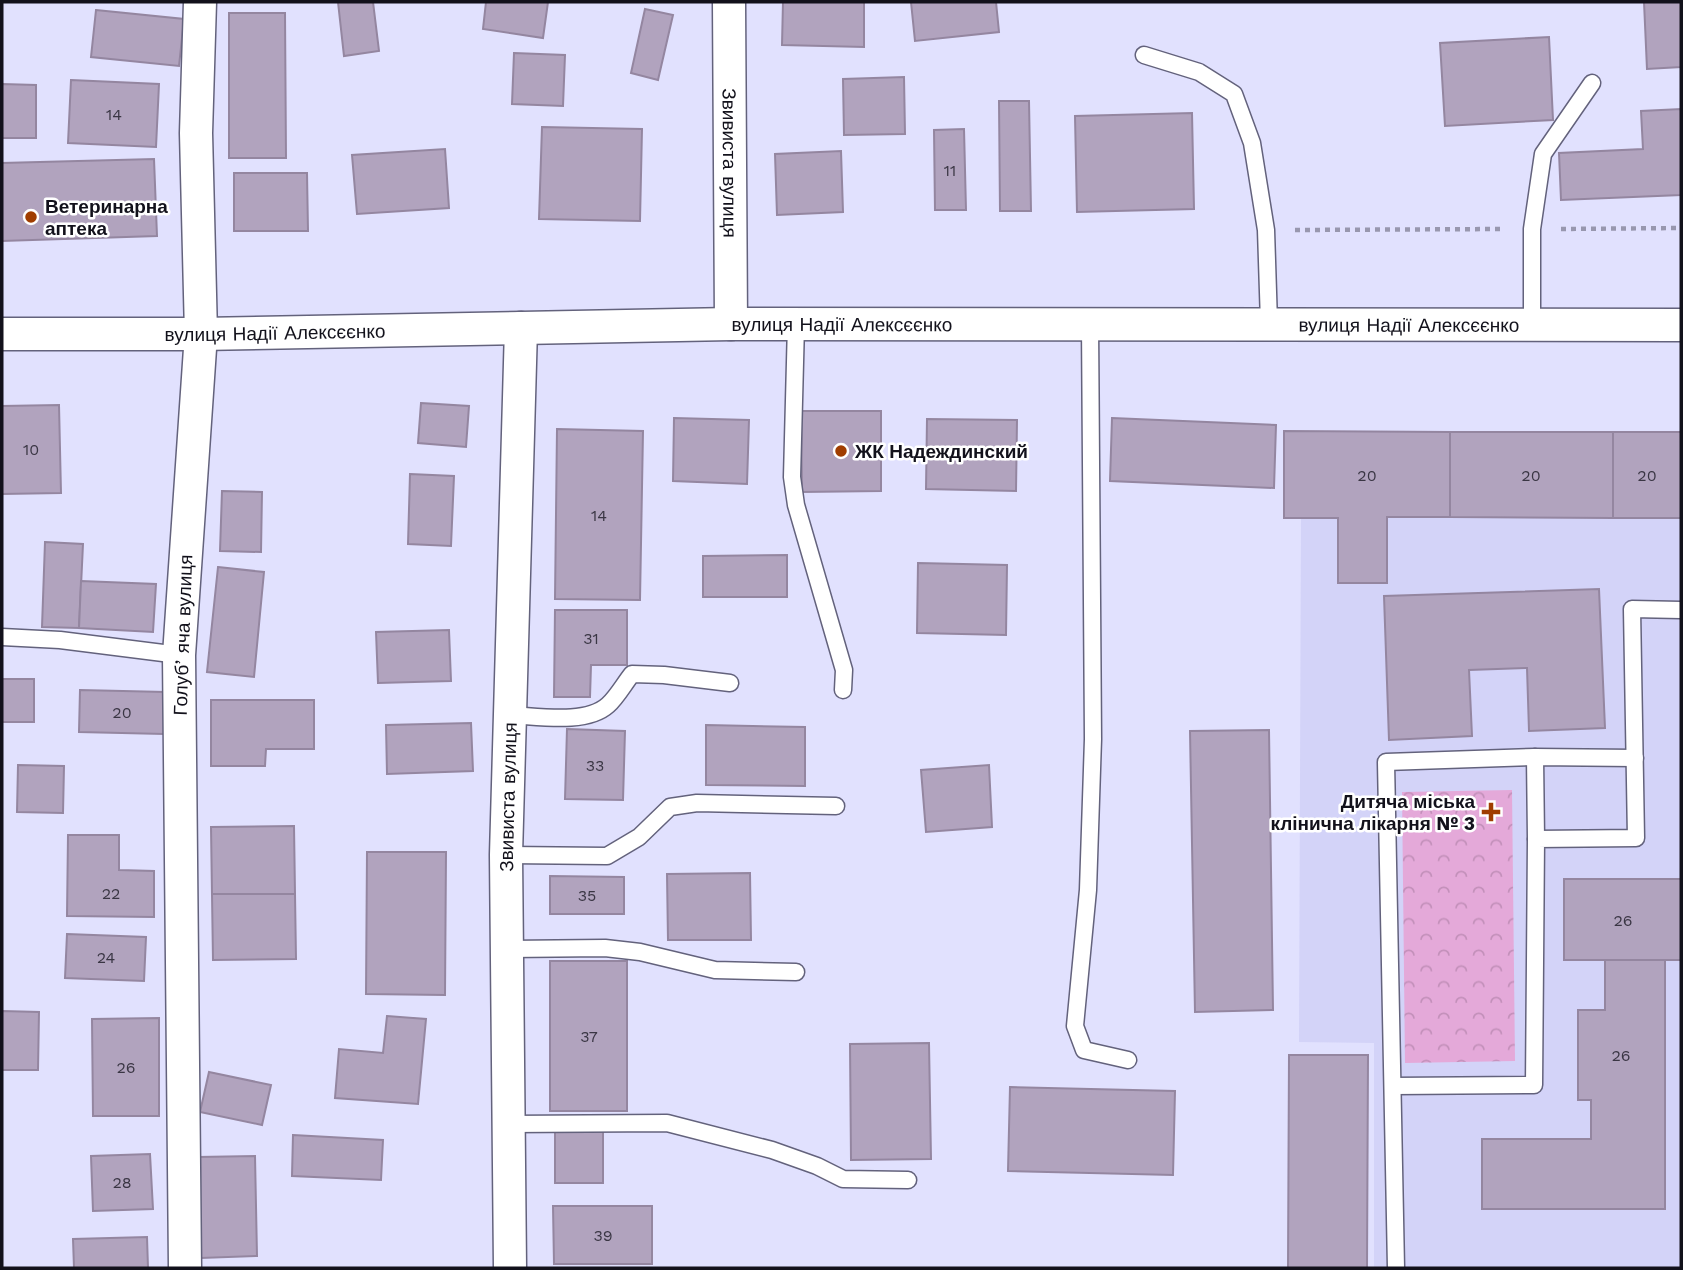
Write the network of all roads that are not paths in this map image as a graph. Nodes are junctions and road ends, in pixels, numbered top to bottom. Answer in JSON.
{"nodes":[{"id":1,"x":200,"y":2,"type":"edge"},
{"id":2,"x":727,"y":2,"type":"edge"},
{"id":3,"x":1144,"y":55,"type":"dead end"},
{"id":4,"x":1592,"y":83,"type":"dead end"},
{"id":5,"x":1269,"y":323,"type":"junction"},
{"id":6,"x":731,"y":324,"type":"junction"},
{"id":7,"x":796,"y":324,"type":"junction"},
{"id":8,"x":1090,"y":324,"type":"junction"},
{"id":9,"x":1532,"y":325,"type":"junction"},
{"id":10,"x":1681,"y":325,"type":"edge"},
{"id":11,"x":521,"y":328,"type":"junction"},
{"id":12,"x":2,"y":334,"type":"edge"},
{"id":13,"x":201,"y":334,"type":"junction"},
{"id":14,"x":1681,"y":610,"type":"edge"},
{"id":15,"x":2,"y":637,"type":"edge"},
{"id":16,"x":179,"y":655,"type":"junction"},
{"id":17,"x":730,"y":683,"type":"dead end"},
{"id":18,"x":843,"y":690,"type":"dead end"},
{"id":19,"x":510,"y":715,"type":"junction"},
{"id":20,"x":1535,"y":757,"type":"junction"},
{"id":21,"x":1634,"y":758,"type":"junction"},
{"id":22,"x":836,"y":806,"type":"dead end"},
{"id":23,"x":1536,"y":839,"type":"junction"},
{"id":24,"x":506,"y":855,"type":"junction"},
{"id":25,"x":508,"y":949,"type":"junction"},
{"id":26,"x":796,"y":972,"type":"dead end"},
{"id":27,"x":1128,"y":1059,"type":"dead end"},
{"id":28,"x":1393,"y":1086,"type":"junction"},
{"id":29,"x":509,"y":1124,"type":"junction"},
{"id":30,"x":908,"y":1180,"type":"dead end"},
{"id":31,"x":185,"y":1268,"type":"edge"},
{"id":32,"x":510,"y":1268,"type":"edge"},
{"id":33,"x":1396,"y":1268,"type":"edge"}],
"edges":[{"from":1,"to":13,"type":"street","name":"Голубʼяча вулиця"},
{"from":2,"to":6,"type":"street","name":"Звивиста вулиця"},
{"from":3,"to":5,"type":"lane"},
{"from":4,"to":9,"type":"lane"},
{"from":5,"to":8,"type":"street","name":"вулиця Надії Алексєєнко"},
{"from":5,"to":9,"type":"street","name":"вулиця Надії Алексєєнко"},
{"from":6,"to":7,"type":"street","name":"вулиця Надії Алексєєнко"},
{"from":6,"to":11,"type":"street","name":"вулиця Надії Алексєєнко"},
{"from":7,"to":8,"type":"street","name":"вулиця Надії Алексєєнко"},
{"from":7,"to":18,"type":"lane"},
{"from":8,"to":27,"type":"lane"},
{"from":9,"to":10,"type":"street","name":"вулиця Надії Алексєєнко"},
{"from":11,"to":13,"type":"street","name":"вулиця Надії Алексєєнко"},
{"from":11,"to":19,"type":"street","name":"Звивиста вулиця"},
{"from":12,"to":13,"type":"street","name":"вулиця Надії Алексєєнко"},
{"from":13,"to":16,"type":"street","name":"Голубʼяча вулиця"},
{"from":14,"to":21,"type":"lane"},
{"from":15,"to":16,"type":"lane"},
{"from":16,"to":31,"type":"street","name":"Голубʼяча вулиця"},
{"from":17,"to":19,"type":"lane"},
{"from":19,"to":24,"type":"street","name":"Звивиста вулиця"},
{"from":20,"to":21,"type":"lane"},
{"from":20,"to":23,"type":"lane"},
{"from":20,"to":28,"type":"lane"},
{"from":21,"to":23,"type":"lane"},
{"from":22,"to":24,"type":"lane"},
{"from":23,"to":28,"type":"lane"},
{"from":24,"to":25,"type":"street","name":"Звивиста вулиця"},
{"from":25,"to":26,"type":"lane"},
{"from":25,"to":29,"type":"street","name":"Звивиста вулиця"},
{"from":28,"to":33,"type":"lane"},
{"from":29,"to":30,"type":"lane"},
{"from":29,"to":32,"type":"street","name":"Звивиста вулиця"}]}
